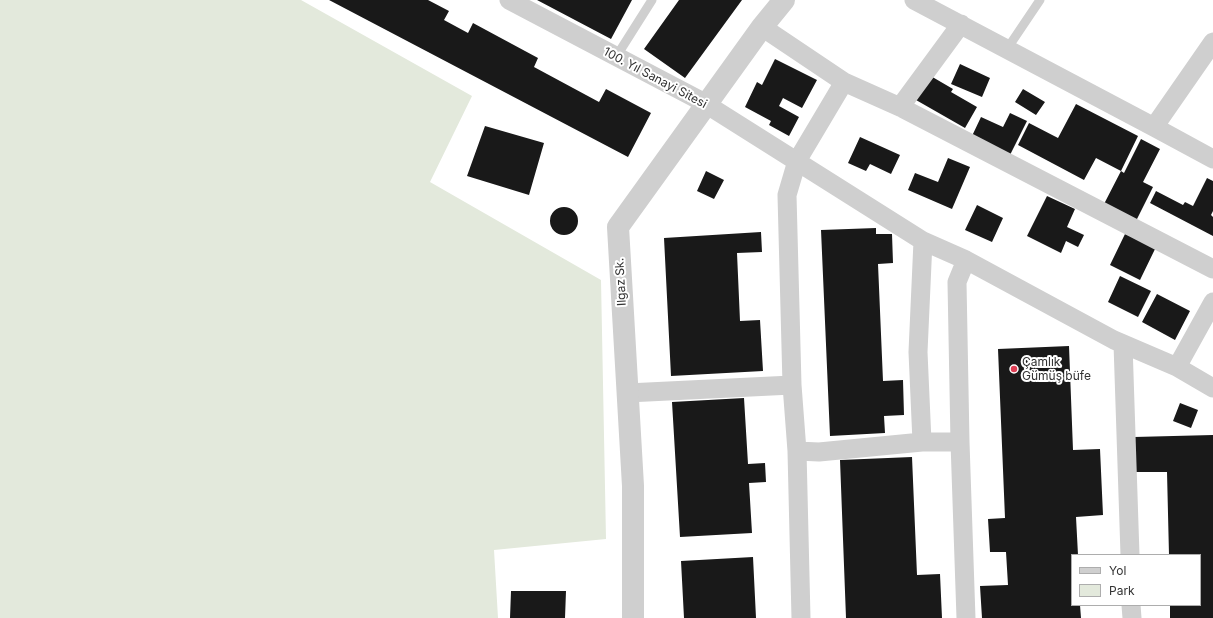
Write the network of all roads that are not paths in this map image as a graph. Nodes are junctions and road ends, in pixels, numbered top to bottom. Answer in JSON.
{"nodes":[{"id":1,"x":509,"y":0,"type":"edge"},
{"id":2,"x":652,"y":0,"type":"edge"},
{"id":3,"x":784,"y":0,"type":"edge"},
{"id":4,"x":914,"y":0,"type":"edge"},
{"id":5,"x":1040,"y":0,"type":"edge"},
{"id":6,"x":961,"y":24,"type":"junction"},
{"id":7,"x":762,"y":27,"type":"junction"},
{"id":8,"x":1213,"y":42,"type":"edge"},
{"id":9,"x":1007,"y":49,"type":"junction"},
{"id":10,"x":616,"y":56,"type":"junction"},
{"id":11,"x":844,"y":82,"type":"junction"},
{"id":12,"x":706,"y":104,"type":"junction"},
{"id":13,"x":900,"y":107,"type":"junction"},
{"id":14,"x":1154,"y":127,"type":"junction"},
{"id":15,"x":1213,"y":159,"type":"edge"},
{"id":16,"x":798,"y":162,"type":"junction"},
{"id":17,"x":923,"y":242,"type":"junction"},
{"id":18,"x":966,"y":260,"type":"junction"},
{"id":19,"x":1213,"y":269,"type":"edge"},
{"id":20,"x":1213,"y":302,"type":"edge"},
{"id":21,"x":1123,"y":344,"type":"junction"},
{"id":22,"x":1177,"y":367,"type":"junction"},
{"id":23,"x":792,"y":385,"type":"junction"},
{"id":24,"x":1213,"y":388,"type":"edge"},
{"id":25,"x":627,"y":393,"type":"junction"},
{"id":26,"x":922,"y":442,"type":"junction"},
{"id":27,"x":960,"y":442,"type":"junction"},
{"id":28,"x":797,"y":451,"type":"junction"},
{"id":29,"x":1130,"y":554,"type":"edge"},
{"id":30,"x":1131,"y":606,"type":"edge"},
{"id":31,"x":633,"y":618,"type":"edge"},
{"id":32,"x":801,"y":618,"type":"edge"},
{"id":33,"x":966,"y":618,"type":"edge"},
{"id":34,"x":1132,"y":618,"type":"edge"}],
"edges":[{"from":1,"to":10,"type":"street","name":"100. Yıl Sanayi Sitesi"},
{"from":2,"to":10,"type":"lane"},
{"from":3,"to":7,"type":"street","name":"Ilgaz Sk."},
{"from":4,"to":6,"type":"street"},
{"from":5,"to":9,"type":"lane"},
{"from":6,"to":9,"type":"street"},
{"from":6,"to":13,"type":"street"},
{"from":7,"to":11,"type":"street"},
{"from":7,"to":12,"type":"street","name":"Ilgaz Sk."},
{"from":8,"to":14,"type":"street"},
{"from":9,"to":14,"type":"street"},
{"from":10,"to":12,"type":"street","name":"100. Yıl Sanayi Sitesi"},
{"from":11,"to":13,"type":"street"},
{"from":11,"to":16,"type":"street"},
{"from":12,"to":16,"type":"street","name":"100. Yıl Sanayi Sitesi"},
{"from":12,"to":25,"type":"street","name":"Ilgaz Sk."},
{"from":13,"to":19,"type":"street"},
{"from":14,"to":15,"type":"street"},
{"from":16,"to":17,"type":"street","name":"100. Yıl Sanayi Sitesi"},
{"from":16,"to":23,"type":"street"},
{"from":17,"to":18,"type":"street","name":"100. Yıl Sanayi Sitesi"},
{"from":17,"to":26,"type":"street"},
{"from":18,"to":21,"type":"street","name":"100. Yıl Sanayi Sitesi"},
{"from":18,"to":27,"type":"street"},
{"from":20,"to":22,"type":"street"},
{"from":21,"to":22,"type":"street","name":"100. Yıl Sanayi Sitesi"},
{"from":21,"to":29,"type":"street"},
{"from":22,"to":24,"type":"street","name":"100. Yıl Sanayi Sitesi"},
{"from":23,"to":25,"type":"street"},
{"from":23,"to":28,"type":"street"},
{"from":25,"to":31,"type":"street","name":"Ilgaz Sk."},
{"from":26,"to":27,"type":"street"},
{"from":26,"to":28,"type":"street"},
{"from":27,"to":33,"type":"street"},
{"from":28,"to":32,"type":"street"},
{"from":30,"to":34,"type":"street"}]}
